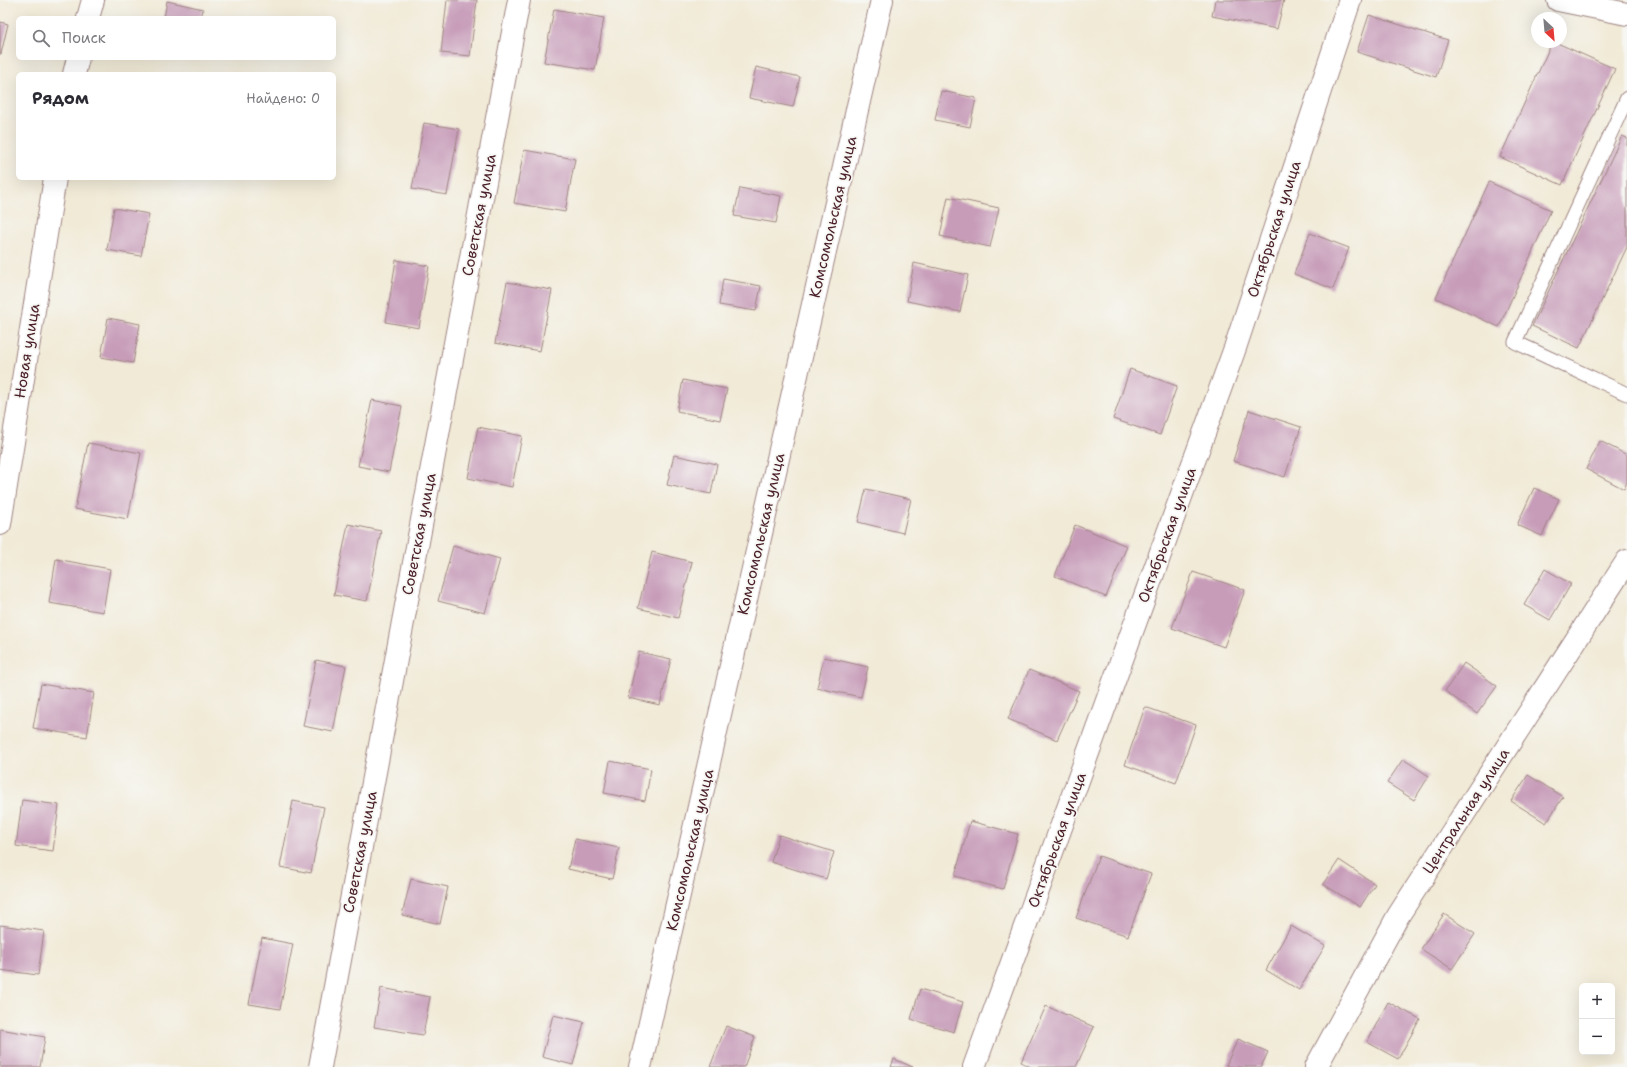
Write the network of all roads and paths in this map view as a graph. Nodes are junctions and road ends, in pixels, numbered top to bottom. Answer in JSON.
{"nodes":[{"id":1,"x":519,"y":0,"type":"edge"},
{"id":2,"x":882,"y":0,"type":"edge"},
{"id":3,"x":1350,"y":0,"type":"edge"},
{"id":4,"x":1558,"y":0,"type":"edge"},
{"id":5,"x":1627,"y":14,"type":"edge"},
{"id":6,"x":78,"y":60,"type":"edge"},
{"id":7,"x":74,"y":72,"type":"edge"},
{"id":8,"x":1627,"y":98,"type":"edge"},
{"id":9,"x":55,"y":180,"type":"edge"},
{"id":10,"x":1627,"y":394,"type":"edge"},
{"id":11,"x":0,"y":524,"type":"edge"},
{"id":12,"x":1627,"y":561,"type":"edge"},
{"id":13,"x":320,"y":1067,"type":"edge"},
{"id":14,"x":640,"y":1067,"type":"edge"},
{"id":15,"x":974,"y":1067,"type":"edge"},
{"id":16,"x":1316,"y":1067,"type":"edge"}],
"edges":[{"from":1,"to":13,"type":"street","name":"Советская улица"},
{"from":2,"to":14,"type":"street","name":"Комсомольская улица"},
{"from":3,"to":15,"type":"street","name":"Октябрьская улица"},
{"from":4,"to":5,"type":"street"},
{"from":6,"to":7,"type":"street"},
{"from":8,"to":10,"type":"lane"},
{"from":9,"to":11,"type":"street","name":"Новая улица"},
{"from":12,"to":16,"type":"street","name":"Центральная улица"}]}
